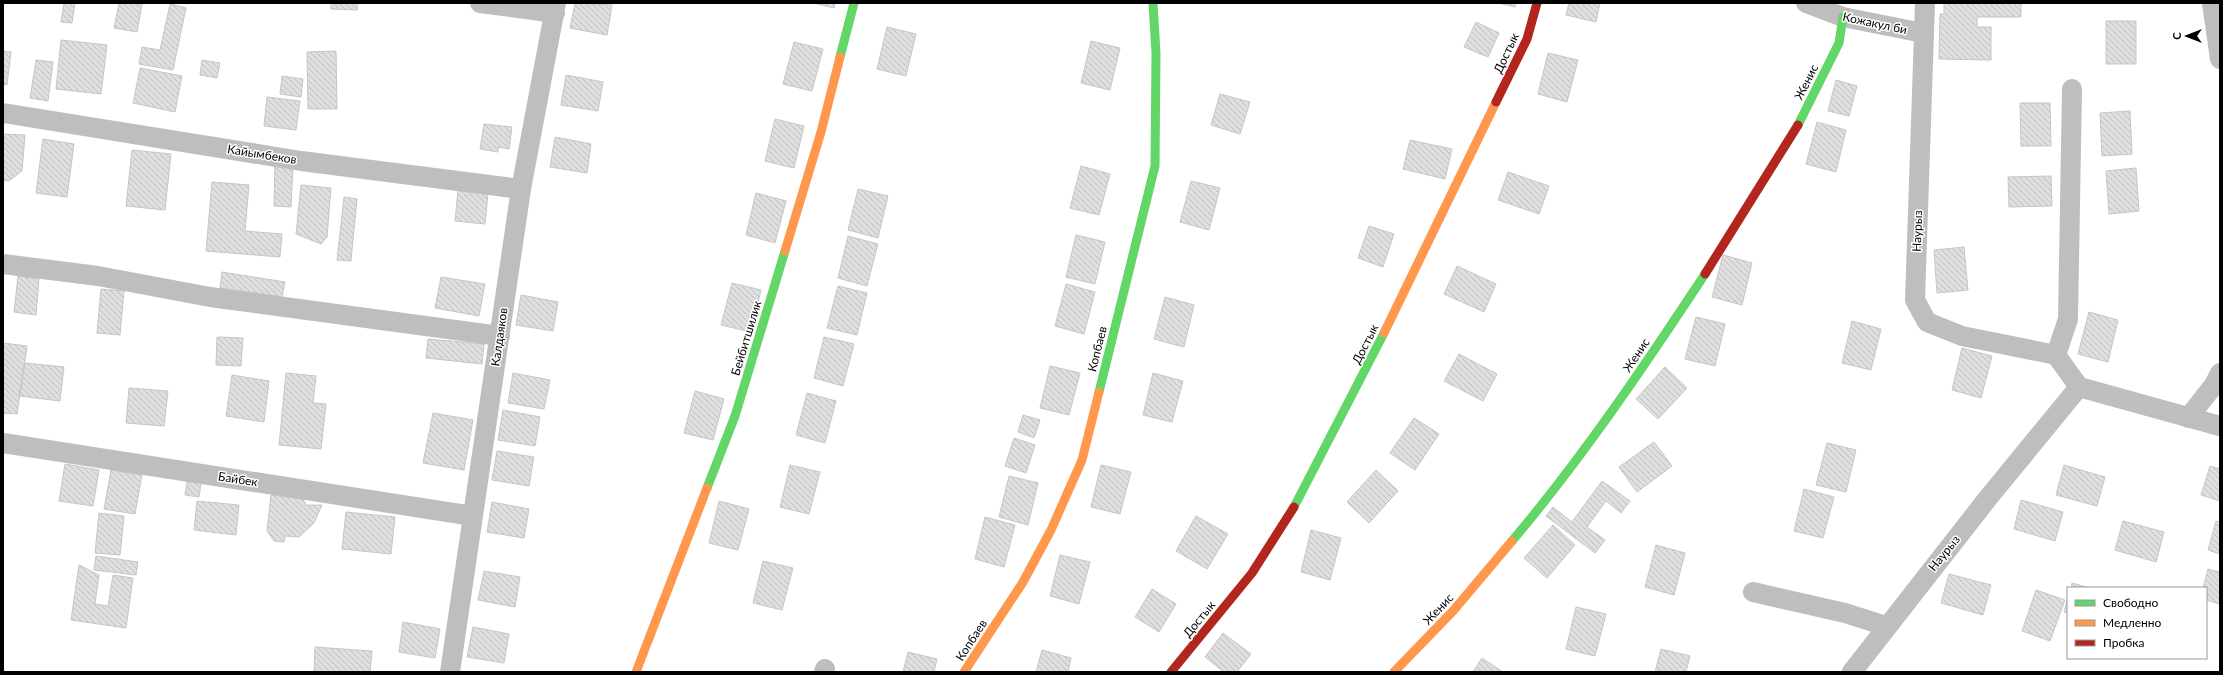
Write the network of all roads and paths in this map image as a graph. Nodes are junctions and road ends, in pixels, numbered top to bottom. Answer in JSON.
{"nodes":[{"id":1,"x":480,"y":3,"type":"edge"},
{"id":2,"x":854,"y":3,"type":"edge"},
{"id":3,"x":1153,"y":3,"type":"edge"},
{"id":4,"x":1537,"y":3,"type":"edge"},
{"id":5,"x":1806,"y":3,"type":"edge"},
{"id":6,"x":1925,"y":3,"type":"edge"},
{"id":7,"x":2212,"y":3,"type":"edge"},
{"id":8,"x":555,"y":8,"type":"edge"},
{"id":9,"x":1843,"y":17,"type":"junction"},
{"id":10,"x":1923,"y":33,"type":"junction"},
{"id":11,"x":2220,"y":59,"type":"edge"},
{"id":12,"x":2072,"y":88,"type":"dead end"},
{"id":13,"x":3,"y":113,"type":"edge"},
{"id":14,"x":521,"y":189,"type":"junction"},
{"id":15,"x":3,"y":264,"type":"edge"},
{"id":16,"x":500,"y":336,"type":"junction"},
{"id":17,"x":2056,"y":355,"type":"junction"},
{"id":18,"x":2220,"y":373,"type":"edge"},
{"id":19,"x":2079,"y":387,"type":"junction"},
{"id":20,"x":2188,"y":418,"type":"junction"},
{"id":21,"x":2220,"y":426,"type":"edge"},
{"id":22,"x":3,"y":443,"type":"edge"},
{"id":23,"x":473,"y":516,"type":"junction"},
{"id":24,"x":1753,"y":592,"type":"dead end"},
{"id":25,"x":1886,"y":626,"type":"junction"},
{"id":26,"x":450,"y":672,"type":"edge"},
{"id":27,"x":636,"y":672,"type":"edge"},
{"id":28,"x":964,"y":672,"type":"edge"},
{"id":29,"x":1171,"y":672,"type":"edge"},
{"id":30,"x":1394,"y":672,"type":"edge"},
{"id":31,"x":1852,"y":672,"type":"edge"}],
"edges":[{"from":1,"to":8,"type":"street"},
{"from":2,"to":27,"type":"street","name":"Бейбитшилик"},
{"from":3,"to":28,"type":"street","name":"Копбаев"},
{"from":4,"to":29,"type":"street","name":"Достык"},
{"from":5,"to":9,"type":"street","name":"Кожакул би"},
{"from":6,"to":10,"type":"street","name":"Наурыз"},
{"from":7,"to":11,"type":"street"},
{"from":8,"to":14,"type":"street","name":"Калдаяков"},
{"from":9,"to":10,"type":"street","name":"Кожакул би"},
{"from":9,"to":30,"type":"street","name":"Женис"},
{"from":10,"to":17,"type":"street","name":"Наурыз"},
{"from":12,"to":17,"type":"street"},
{"from":13,"to":14,"type":"street","name":"Кайымбеков"},
{"from":14,"to":16,"type":"street","name":"Калдаяков"},
{"from":15,"to":16,"type":"street"},
{"from":16,"to":23,"type":"street","name":"Калдаяков"},
{"from":17,"to":19,"type":"street"},
{"from":18,"to":20,"type":"street"},
{"from":19,"to":20,"type":"street"},
{"from":19,"to":25,"type":"street","name":"Наурыз"},
{"from":20,"to":21,"type":"street"},
{"from":22,"to":23,"type":"street","name":"Байбек"},
{"from":23,"to":26,"type":"street","name":"Калдаяков"},
{"from":24,"to":25,"type":"street"},
{"from":25,"to":31,"type":"street","name":"Наурыз"}]}
